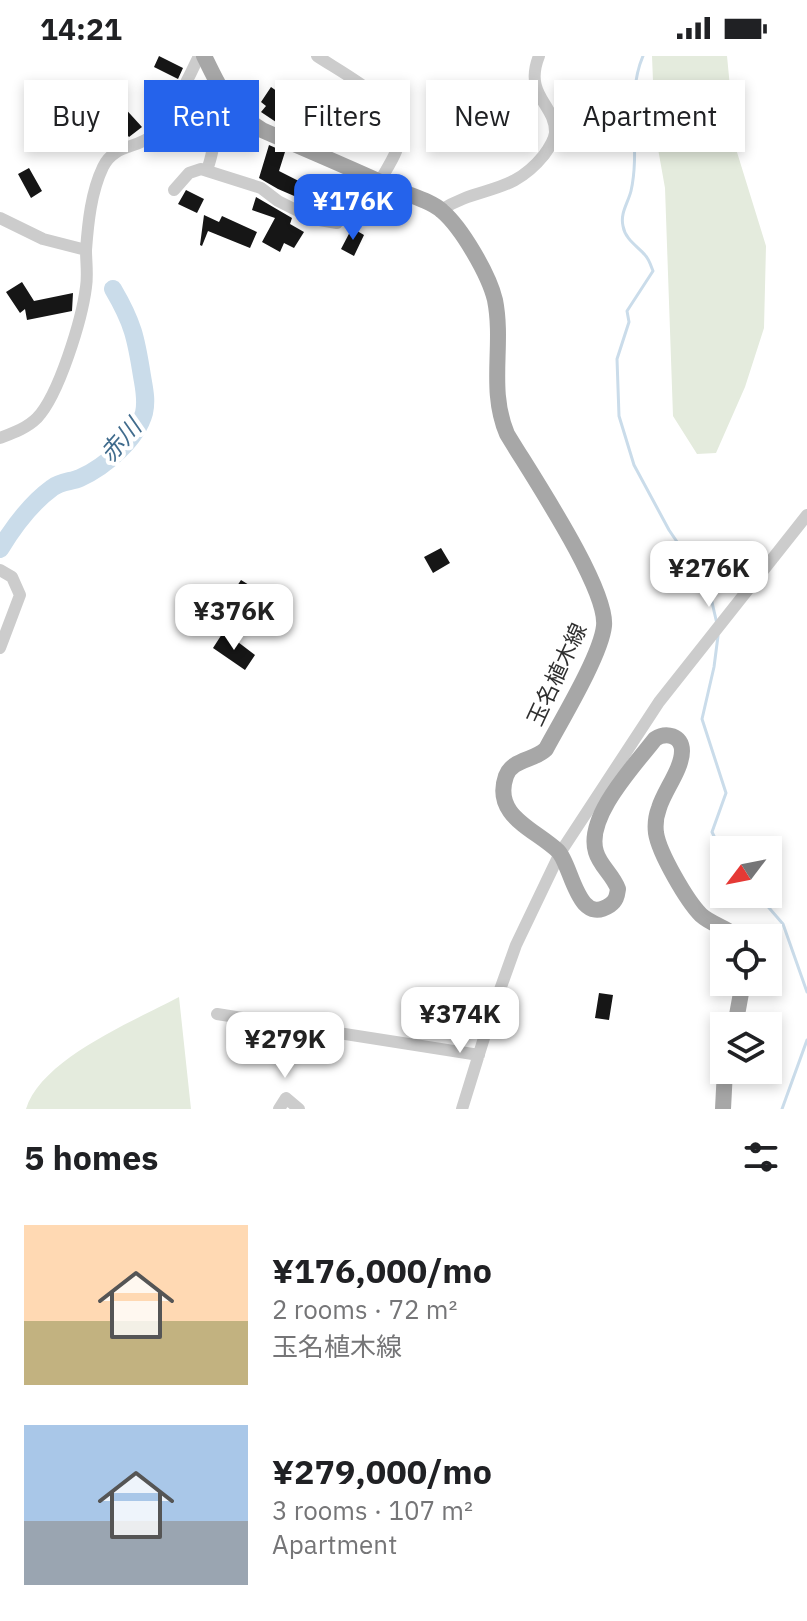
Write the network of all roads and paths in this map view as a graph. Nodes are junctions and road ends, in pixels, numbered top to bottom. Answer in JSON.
{"nodes":[{"id":1,"x":202,"y":56,"type":"edge"},
{"id":2,"x":317,"y":56,"type":"edge"},
{"id":3,"x":539,"y":56,"type":"edge"},
{"id":4,"x":187,"y":80,"type":"edge"},
{"id":5,"x":144,"y":140,"type":"edge"},
{"id":6,"x":214,"y":152,"type":"edge"},
{"id":7,"x":207,"y":170,"type":"junction"},
{"id":8,"x":380,"y":181,"type":"junction"},
{"id":9,"x":174,"y":190,"type":"dead end"},
{"id":10,"x":441,"y":210,"type":"junction"},
{"id":11,"x":0,"y":218,"type":"edge"},
{"id":12,"x":337,"y":223,"type":"dead end"},
{"id":13,"x":86,"y":250,"type":"junction"},
{"id":14,"x":0,"y":438,"type":"edge"},
{"id":15,"x":807,"y":515,"type":"edge"},
{"id":16,"x":0,"y":570,"type":"edge"},
{"id":17,"x":0,"y":648,"type":"edge"},
{"id":18,"x":560,"y":853,"type":"junction"},
{"id":19,"x":714,"y":924,"type":"edge"},
{"id":20,"x":217,"y":1014,"type":"dead end"},
{"id":21,"x":479,"y":1055,"type":"junction"},
{"id":22,"x":724,"y":1084,"type":"edge"},
{"id":23,"x":279,"y":1109,"type":"edge"},
{"id":24,"x":299,"y":1109,"type":"edge"},
{"id":25,"x":462,"y":1109,"type":"edge"},
{"id":26,"x":723,"y":1109,"type":"edge"}],
"edges":[{"from":1,"to":4,"type":"street"},
{"from":1,"to":8,"type":"main road","name":"玉名植木線"},
{"from":2,"to":8,"type":"street"},
{"from":3,"to":10,"type":"street"},
{"from":5,"to":13,"type":"street"},
{"from":6,"to":7,"type":"street"},
{"from":7,"to":9,"type":"street"},
{"from":7,"to":12,"type":"street"},
{"from":8,"to":10,"type":"main road","name":"玉名植木線"},
{"from":10,"to":18,"type":"main road","name":"玉名植木線"},
{"from":11,"to":13,"type":"street"},
{"from":13,"to":14,"type":"street"},
{"from":15,"to":18,"type":"street"},
{"from":16,"to":17,"type":"street"},
{"from":18,"to":19,"type":"main road","name":"玉名植木線"},
{"from":18,"to":21,"type":"street"},
{"from":20,"to":21,"type":"street"},
{"from":21,"to":25,"type":"street"},
{"from":22,"to":26,"type":"main road"},
{"from":23,"to":24,"type":"street"}]}
